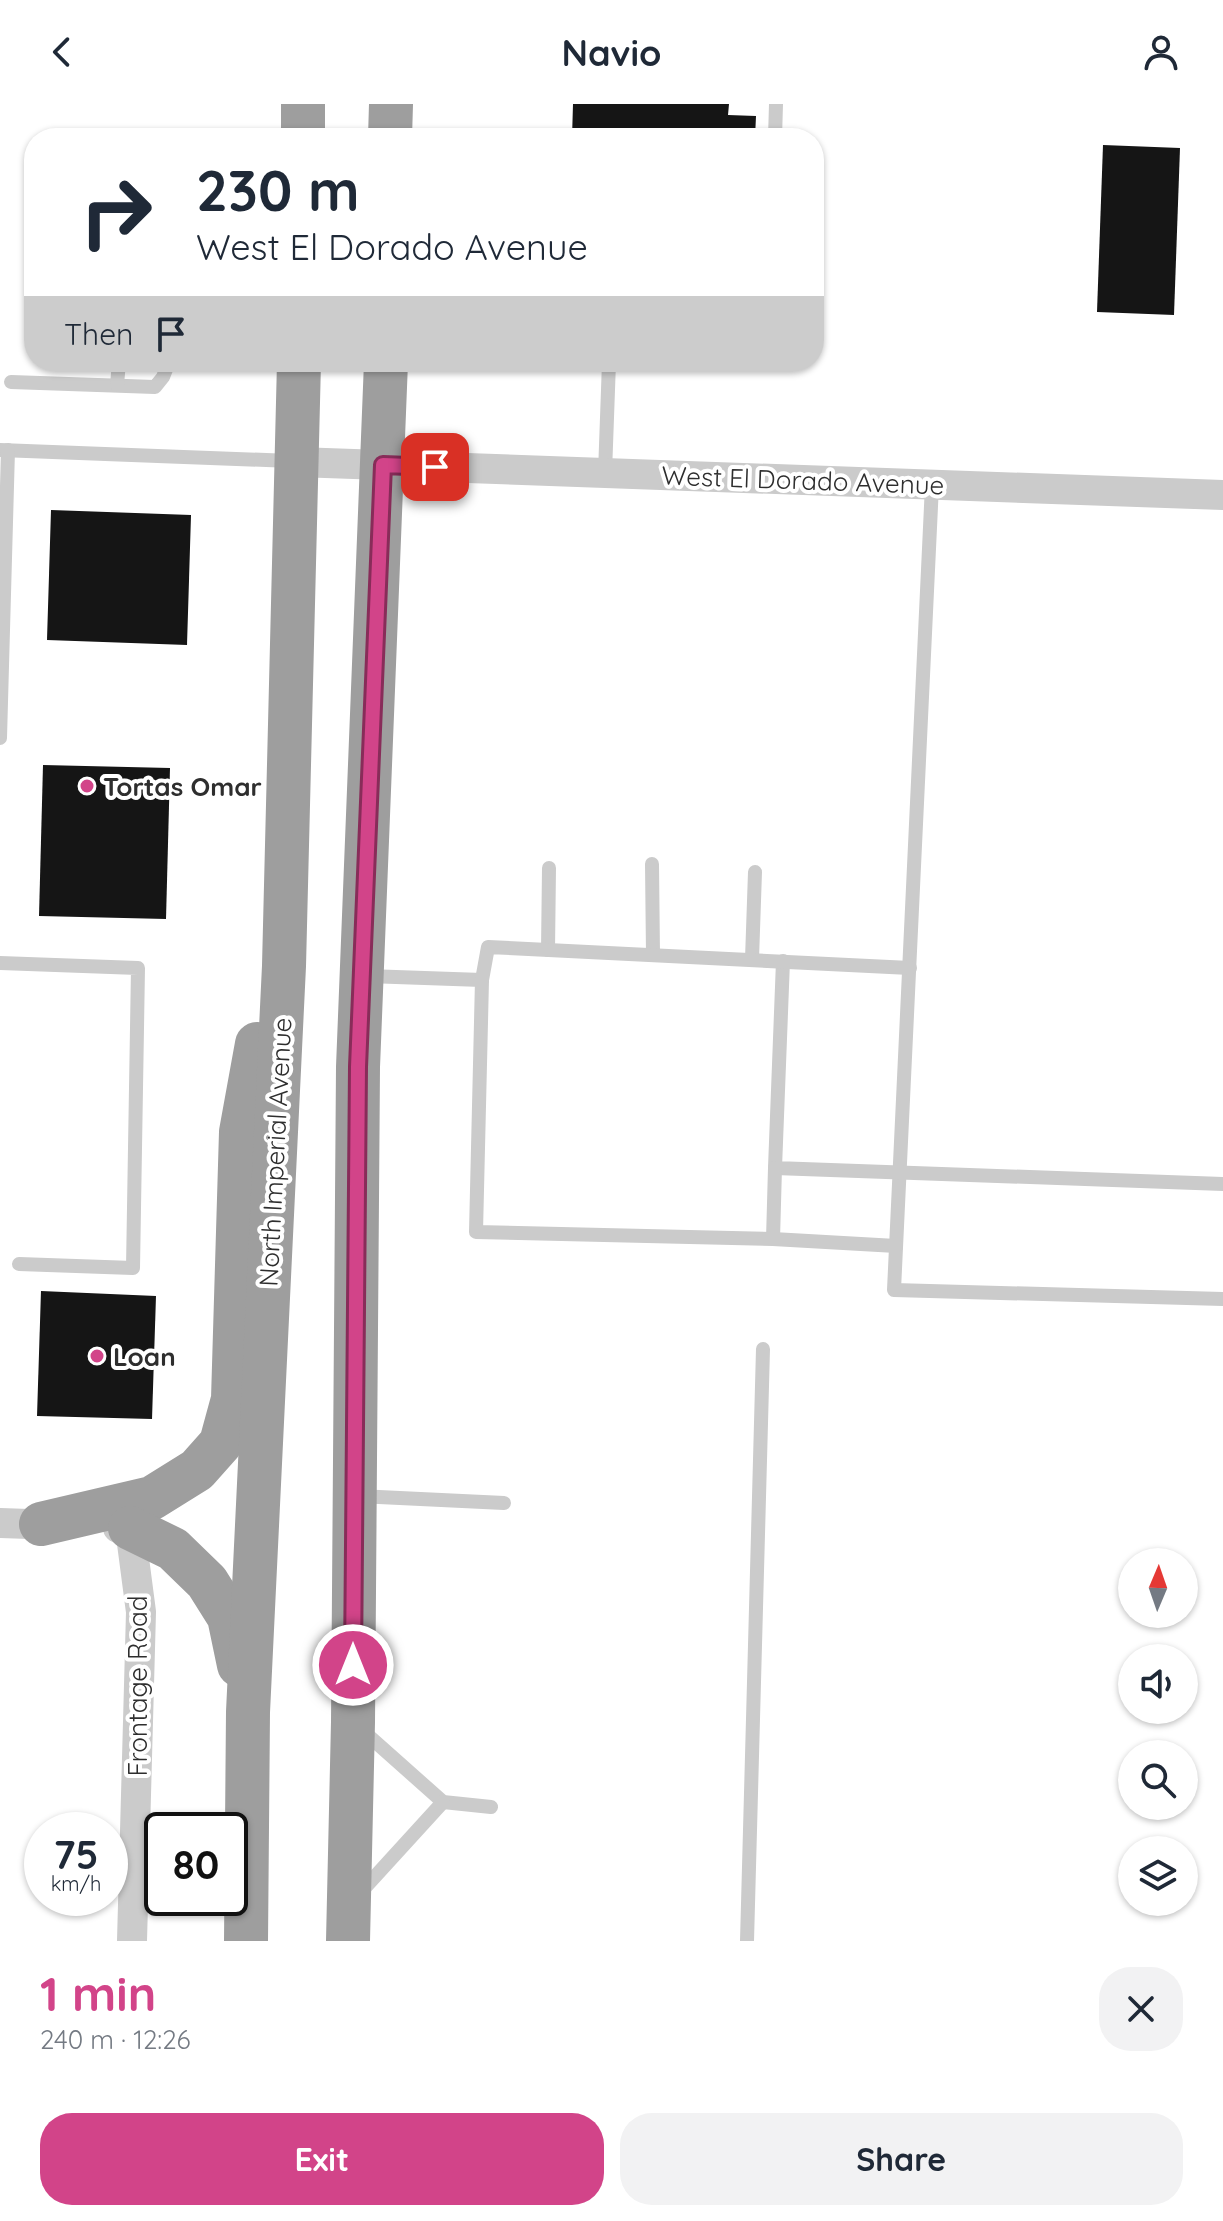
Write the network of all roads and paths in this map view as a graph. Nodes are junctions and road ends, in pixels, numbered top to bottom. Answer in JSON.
{"nodes":[{"id":1,"x":303,"y":104,"type":"edge"},
{"id":2,"x":391,"y":104,"type":"edge"},
{"id":3,"x":776,"y":104,"type":"edge"},
{"id":4,"x":303,"y":128,"type":"edge"},
{"id":5,"x":390,"y":128,"type":"edge"},
{"id":6,"x":775,"y":128,"type":"edge"},
{"id":7,"x":118,"y":372,"type":"edge"},
{"id":8,"x":165,"y":372,"type":"edge"},
{"id":9,"x":299,"y":372,"type":"edge"},
{"id":10,"x":386,"y":372,"type":"edge"},
{"id":11,"x":609,"y":372,"type":"edge"},
{"id":12,"x":11,"y":382,"type":"dead end"},
{"id":13,"x":117,"y":385,"type":"junction"},
{"id":14,"x":4,"y":450,"type":"edge"},
{"id":15,"x":297,"y":462,"type":"junction"},
{"id":16,"x":383,"y":465,"type":"junction"},
{"id":17,"x":605,"y":473,"type":"junction"},
{"id":18,"x":932,"y":485,"type":"junction"},
{"id":19,"x":1223,"y":495,"type":"edge"},
{"id":20,"x":0,"y":738,"type":"edge"},
{"id":21,"x":652,"y":864,"type":"dead end"},
{"id":22,"x":549,"y":868,"type":"dead end"},
{"id":23,"x":755,"y":872,"type":"dead end"},
{"id":24,"x":548,"y":950,"type":"junction"},
{"id":25,"x":653,"y":955,"type":"junction"},
{"id":26,"x":752,"y":959,"type":"junction"},
{"id":27,"x":783,"y":961,"type":"junction"},
{"id":28,"x":0,"y":963,"type":"edge"},
{"id":29,"x":284,"y":966,"type":"junction"},
{"id":30,"x":910,"y":968,"type":"junction"},
{"id":31,"x":363,"y":975,"type":"junction"},
{"id":32,"x":482,"y":980,"type":"junction"},
{"id":33,"x":775,"y":1168,"type":"junction"},
{"id":34,"x":901,"y":1173,"type":"junction"},
{"id":35,"x":1223,"y":1184,"type":"edge"},
{"id":36,"x":773,"y":1239,"type":"junction"},
{"id":37,"x":896,"y":1246,"type":"junction"},
{"id":38,"x":19,"y":1264,"type":"dead end"},
{"id":39,"x":1223,"y":1299,"type":"edge"},
{"id":40,"x":763,"y":1349,"type":"dead end"},
{"id":41,"x":353,"y":1495,"type":"junction"},
{"id":42,"x":504,"y":1503,"type":"dead end"},
{"id":43,"x":20,"y":1524,"type":"edge"},
{"id":44,"x":130,"y":1528,"type":"junction"},
{"id":45,"x":248,"y":1712,"type":"junction"},
{"id":46,"x":353,"y":1722,"type":"junction"},
{"id":47,"x":443,"y":1802,"type":"junction"},
{"id":48,"x":491,"y":1807,"type":"dead end"},
{"id":49,"x":348,"y":1923,"type":"edge"},
{"id":50,"x":132,"y":1941,"type":"edge"},
{"id":51,"x":246,"y":1941,"type":"edge"},
{"id":52,"x":747,"y":1941,"type":"edge"}],
"edges":[{"from":1,"to":4,"type":"highway"},
{"from":2,"to":5,"type":"highway"},
{"from":3,"to":6,"type":"lane"},
{"from":7,"to":13,"type":"lane"},
{"from":8,"to":13,"type":"lane"},
{"from":9,"to":15,"type":"highway","name":"North Imperial Avenue"},
{"from":10,"to":16,"type":"highway"},
{"from":11,"to":17,"type":"lane"},
{"from":12,"to":13,"type":"lane"},
{"from":14,"to":15,"type":"lane"},
{"from":14,"to":20,"type":"lane"},
{"from":15,"to":16,"type":"street","name":"West El Dorado Avenue"},
{"from":15,"to":29,"type":"highway","name":"North Imperial Avenue"},
{"from":16,"to":17,"type":"street","name":"West El Dorado Avenue"},
{"from":16,"to":31,"type":"highway"},
{"from":17,"to":18,"type":"street","name":"West El Dorado Avenue"},
{"from":18,"to":19,"type":"street","name":"West El Dorado Avenue"},
{"from":18,"to":30,"type":"lane"},
{"from":21,"to":25,"type":"lane"},
{"from":22,"to":24,"type":"lane"},
{"from":23,"to":26,"type":"lane"},
{"from":24,"to":25,"type":"lane"},
{"from":24,"to":32,"type":"lane"},
{"from":25,"to":26,"type":"lane"},
{"from":26,"to":27,"type":"lane"},
{"from":27,"to":30,"type":"lane"},
{"from":27,"to":33,"type":"lane"},
{"from":28,"to":38,"type":"lane"},
{"from":29,"to":43,"type":"highway"},
{"from":29,"to":45,"type":"highway","name":"North Imperial Avenue"},
{"from":30,"to":34,"type":"lane"},
{"from":31,"to":32,"type":"lane"},
{"from":31,"to":41,"type":"highway"},
{"from":32,"to":36,"type":"lane"},
{"from":33,"to":34,"type":"lane"},
{"from":33,"to":36,"type":"lane"},
{"from":34,"to":35,"type":"lane"},
{"from":34,"to":37,"type":"lane"},
{"from":36,"to":37,"type":"lane"},
{"from":37,"to":39,"type":"lane"},
{"from":40,"to":52,"type":"lane"},
{"from":41,"to":42,"type":"lane"},
{"from":41,"to":46,"type":"highway"},
{"from":43,"to":44,"type":"street"},
{"from":44,"to":45,"type":"highway"},
{"from":44,"to":50,"type":"street","name":"Frontage Road"},
{"from":45,"to":51,"type":"highway","name":"North Imperial Avenue"},
{"from":46,"to":47,"type":"lane"},
{"from":46,"to":49,"type":"highway"},
{"from":47,"to":48,"type":"lane"},
{"from":47,"to":49,"type":"lane"}]}
